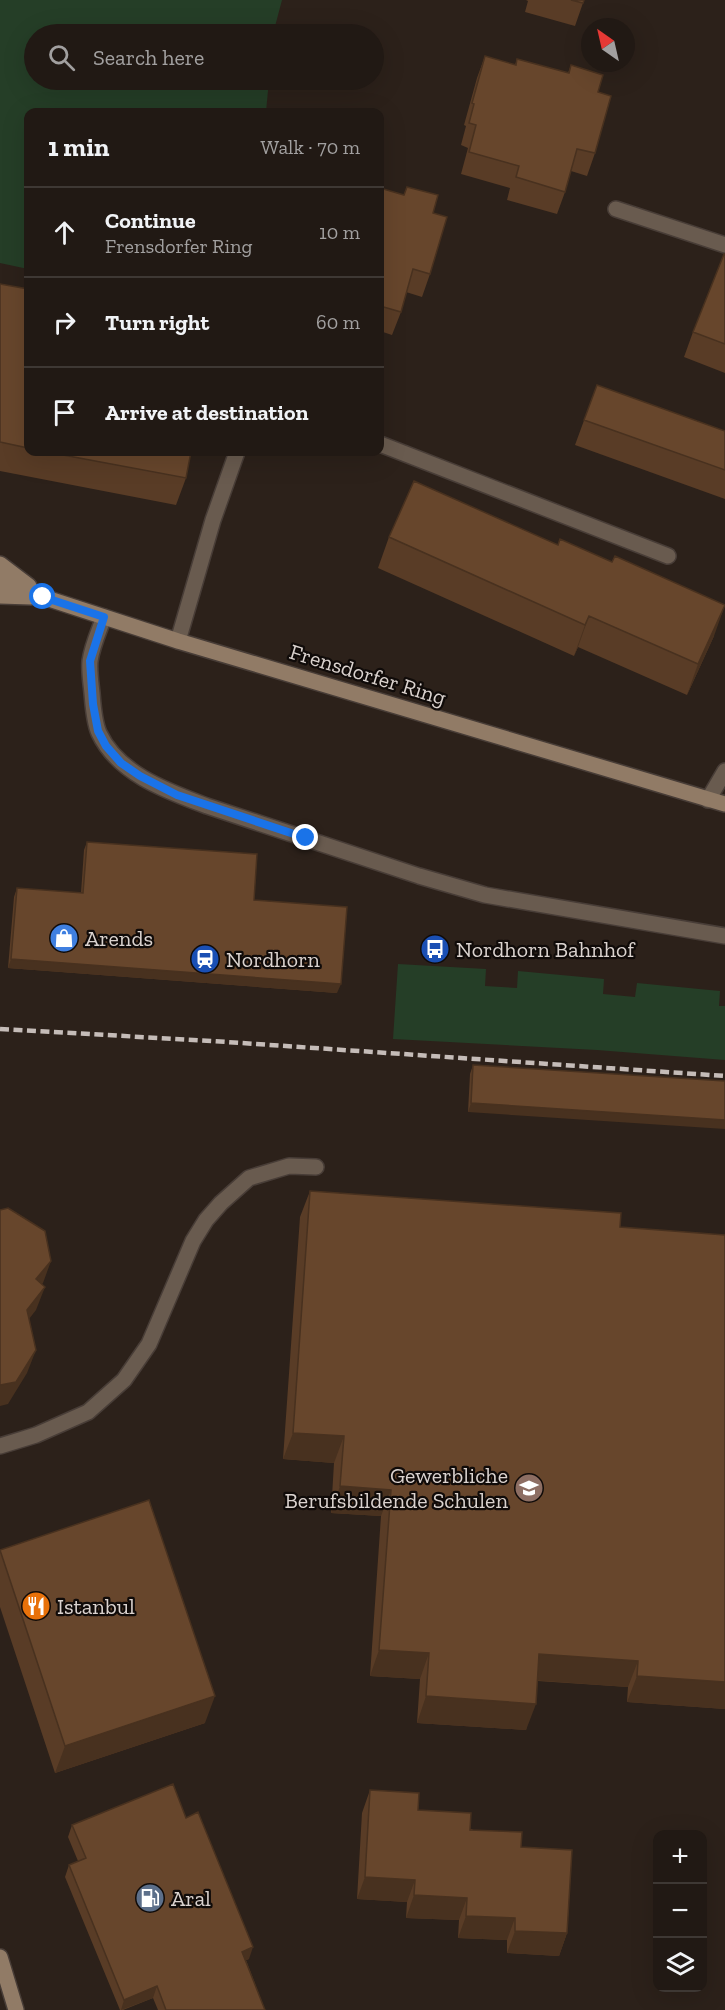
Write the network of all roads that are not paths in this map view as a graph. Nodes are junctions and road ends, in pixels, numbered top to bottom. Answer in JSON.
{"nodes":[{"id":1,"x":616,"y":209,"type":"dead end"},
{"id":2,"x":725,"y":245,"type":"edge"},
{"id":3,"x":384,"y":446,"type":"edge"},
{"id":4,"x":236,"y":456,"type":"edge"},
{"id":5,"x":668,"y":556,"type":"dead end"},
{"id":6,"x":0,"y":564,"type":"edge"},
{"id":7,"x":0,"y":580,"type":"edge"},
{"id":8,"x":0,"y":596,"type":"edge"},
{"id":9,"x":43,"y":597,"type":"junction"},
{"id":10,"x":104,"y":617,"type":"junction"},
{"id":11,"x":178,"y":641,"type":"junction"},
{"id":12,"x":725,"y":771,"type":"edge"},
{"id":13,"x":708,"y":800,"type":"junction"},
{"id":14,"x":725,"y":804,"type":"edge"},
{"id":15,"x":725,"y":936,"type":"edge"},
{"id":16,"x":316,"y":1167,"type":"dead end"},
{"id":17,"x":0,"y":1446,"type":"edge"},
{"id":18,"x":0,"y":1957,"type":"edge"},
{"id":19,"x":16,"y":2010,"type":"edge"}],
"edges":[{"from":1,"to":2,"type":"street"},
{"from":3,"to":5,"type":"street"},
{"from":4,"to":11,"type":"street"},
{"from":6,"to":9,"type":"street"},
{"from":7,"to":9,"type":"street","name":"Frensdorfer Ring"},
{"from":8,"to":9,"type":"street"},
{"from":9,"to":10,"type":"street","name":"Frensdorfer Ring"},
{"from":10,"to":11,"type":"street","name":"Frensdorfer Ring"},
{"from":10,"to":15,"type":"street"},
{"from":11,"to":13,"type":"street","name":"Frensdorfer Ring"},
{"from":12,"to":13,"type":"street"},
{"from":13,"to":14,"type":"street","name":"Frensdorfer Ring"},
{"from":16,"to":17,"type":"street"},
{"from":18,"to":19,"type":"street"}]}
